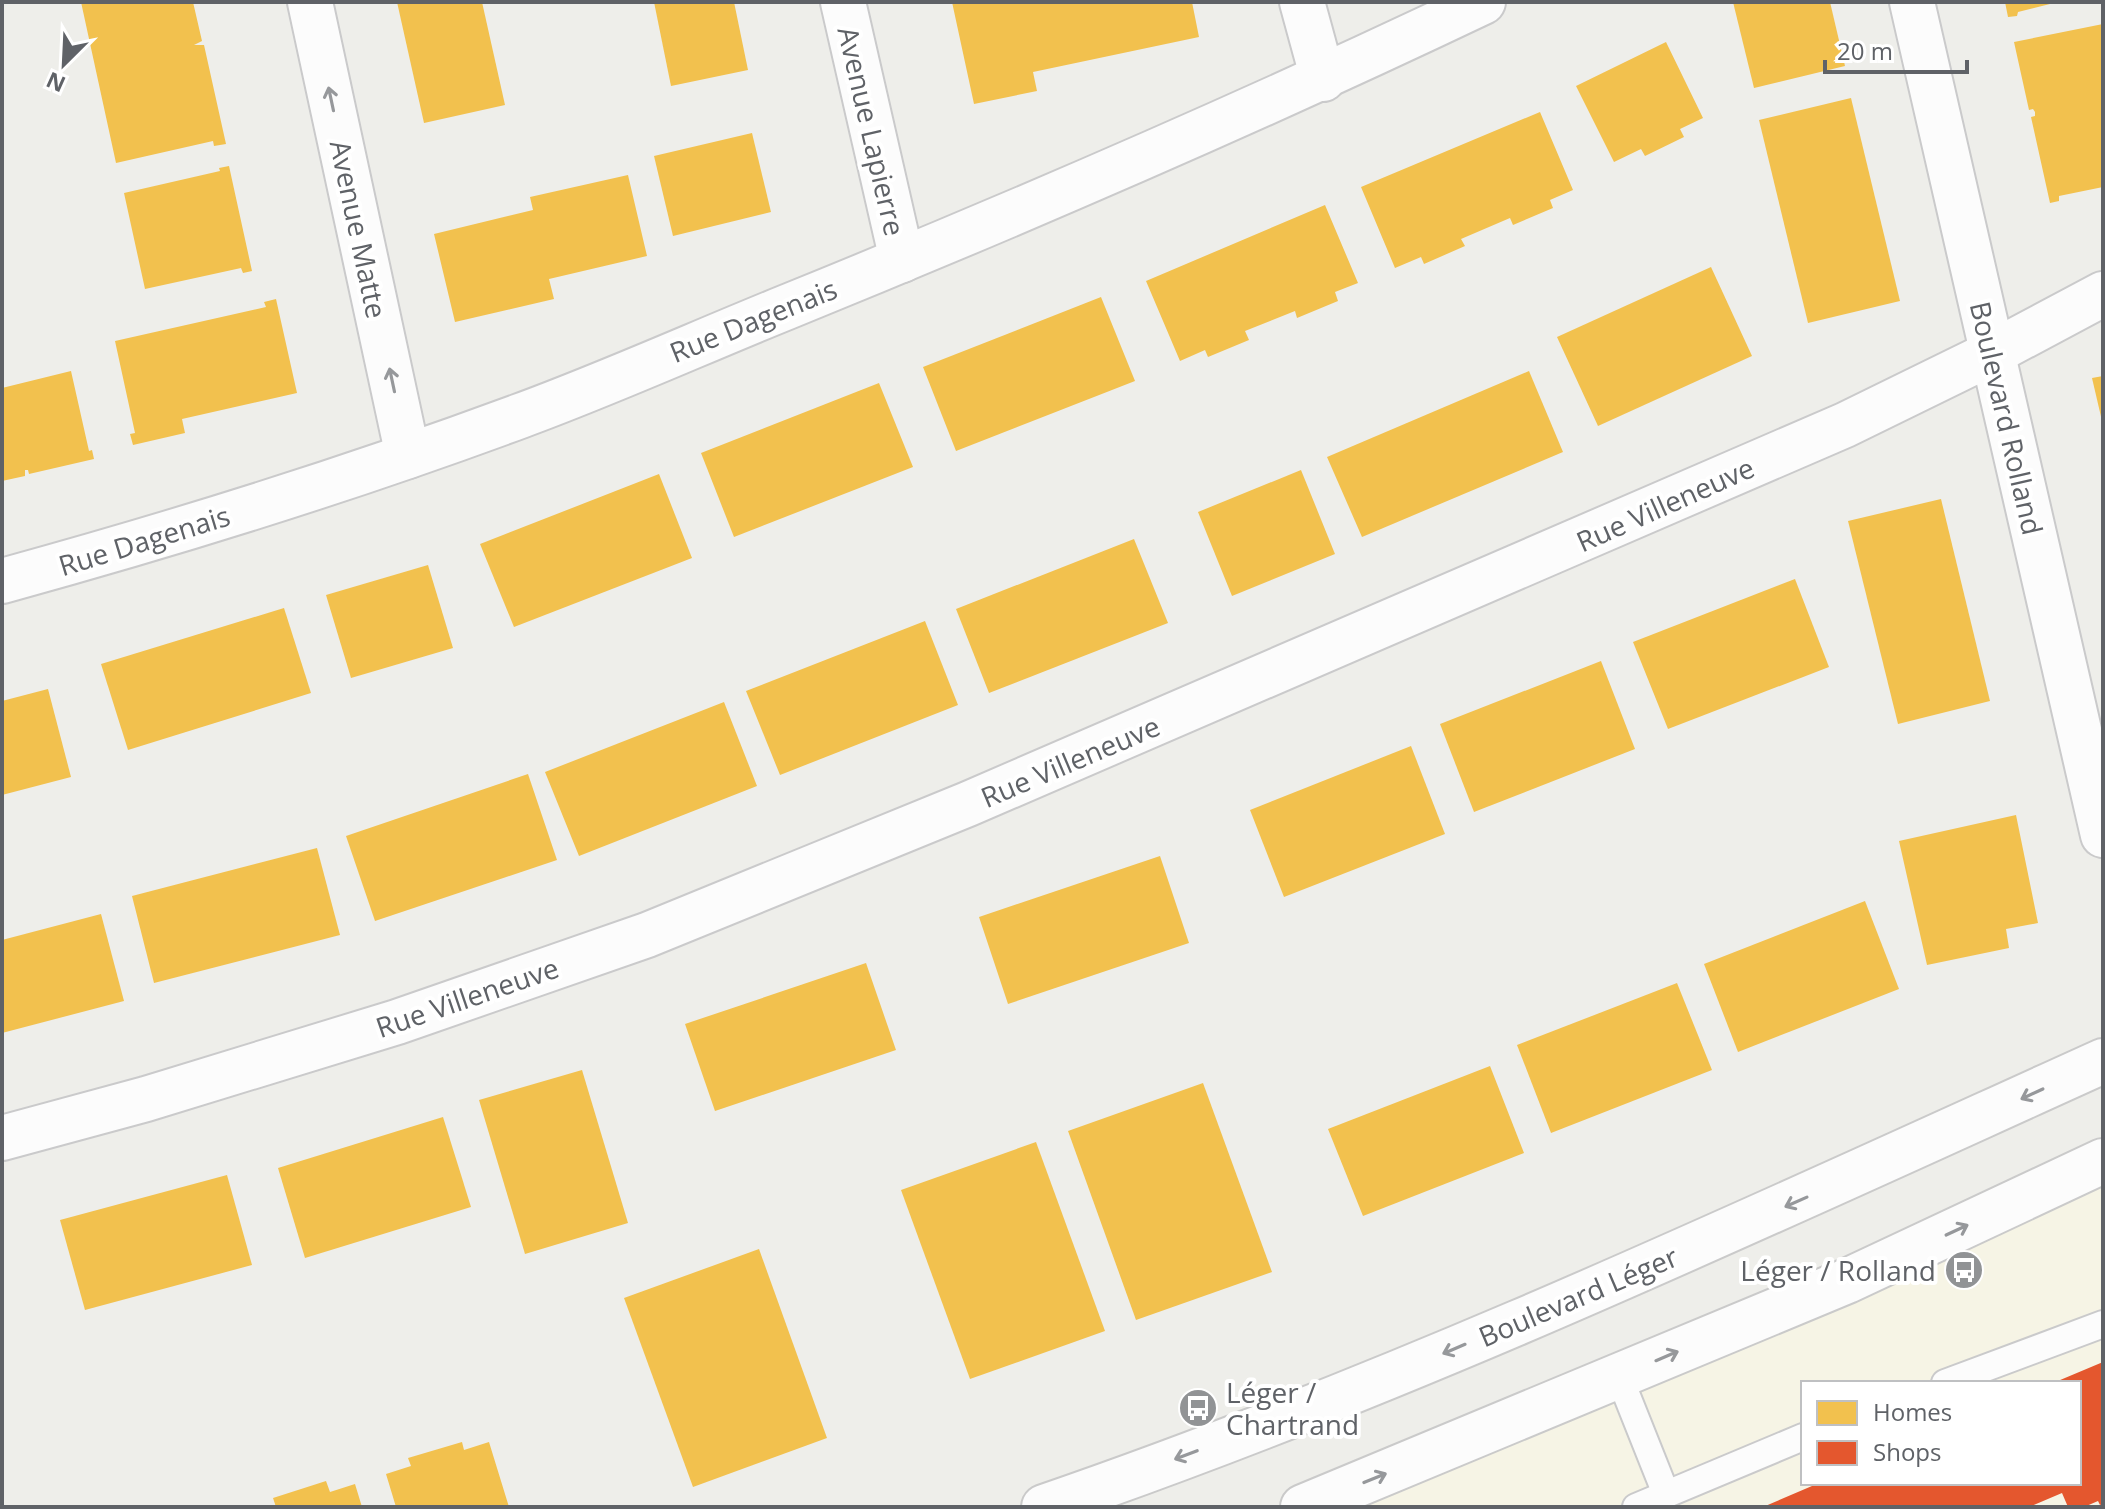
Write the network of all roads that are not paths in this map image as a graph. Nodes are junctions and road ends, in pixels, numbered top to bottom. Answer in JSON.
{"nodes":[{"id":1,"x":310,"y":2,"type":"edge"},
{"id":2,"x":843,"y":2,"type":"edge"},
{"id":3,"x":1302,"y":2,"type":"edge"},
{"id":4,"x":1483,"y":2,"type":"edge"},
{"id":5,"x":1912,"y":2,"type":"edge"},
{"id":6,"x":1323,"y":79,"type":"junction"},
{"id":7,"x":902,"y":260,"type":"junction"},
{"id":8,"x":2103,"y":294,"type":"edge"},
{"id":9,"x":1992,"y":353,"type":"junction"},
{"id":10,"x":408,"y":456,"type":"junction"},
{"id":11,"x":2,"y":581,"type":"edge"},
{"id":12,"x":2090,"y":714,"type":"edge"},
{"id":13,"x":2103,"y":835,"type":"edge"},
{"id":14,"x":2103,"y":1061,"type":"edge"},
{"id":15,"x":2,"y":1138,"type":"edge"},
{"id":16,"x":2103,"y":1161,"type":"edge"},
{"id":17,"x":2103,"y":1324,"type":"edge"},
{"id":18,"x":1619,"y":1376,"type":"junction"},
{"id":19,"x":1950,"y":1381,"type":"edge"},
{"id":20,"x":1801,"y":1438,"type":"edge"},
{"id":21,"x":1666,"y":1494,"type":"junction"},
{"id":22,"x":1120,"y":1495,"type":"edge"},
{"id":23,"x":1044,"y":1507,"type":"edge"},
{"id":24,"x":1303,"y":1507,"type":"edge"},
{"id":25,"x":1636,"y":1507,"type":"edge"}],
"edges":[{"from":10,"to":1,"type":"street","name":"Avenue Matte","one_way":true},
{"from":2,"to":7,"type":"street","name":"Avenue Lapierre"},
{"from":3,"to":6,"type":"street"},
{"from":4,"to":6,"type":"street","name":"Rue Dagenais"},
{"from":5,"to":9,"type":"street","name":"Boulevard Rolland"},
{"from":6,"to":7,"type":"street","name":"Rue Dagenais"},
{"from":7,"to":10,"type":"street","name":"Rue Dagenais"},
{"from":8,"to":9,"type":"street","name":"Rue Villeneuve"},
{"from":9,"to":12,"type":"street","name":"Boulevard Rolland"},
{"from":9,"to":15,"type":"street","name":"Rue Villeneuve"},
{"from":10,"to":11,"type":"street","name":"Rue Dagenais"},
{"from":12,"to":13,"type":"street","name":"Boulevard Rolland"},
{"from":14,"to":22,"type":"street","name":"Boulevard Léger","one_way":true},
{"from":18,"to":16,"type":"street","one_way":true},
{"from":17,"to":19,"type":"lane"},
{"from":18,"to":21,"type":"lane"},
{"from":24,"to":18,"type":"street","one_way":true},
{"from":20,"to":21,"type":"lane"},
{"from":21,"to":25,"type":"lane"},
{"from":22,"to":23,"type":"street","name":"Boulevard Léger"}]}
